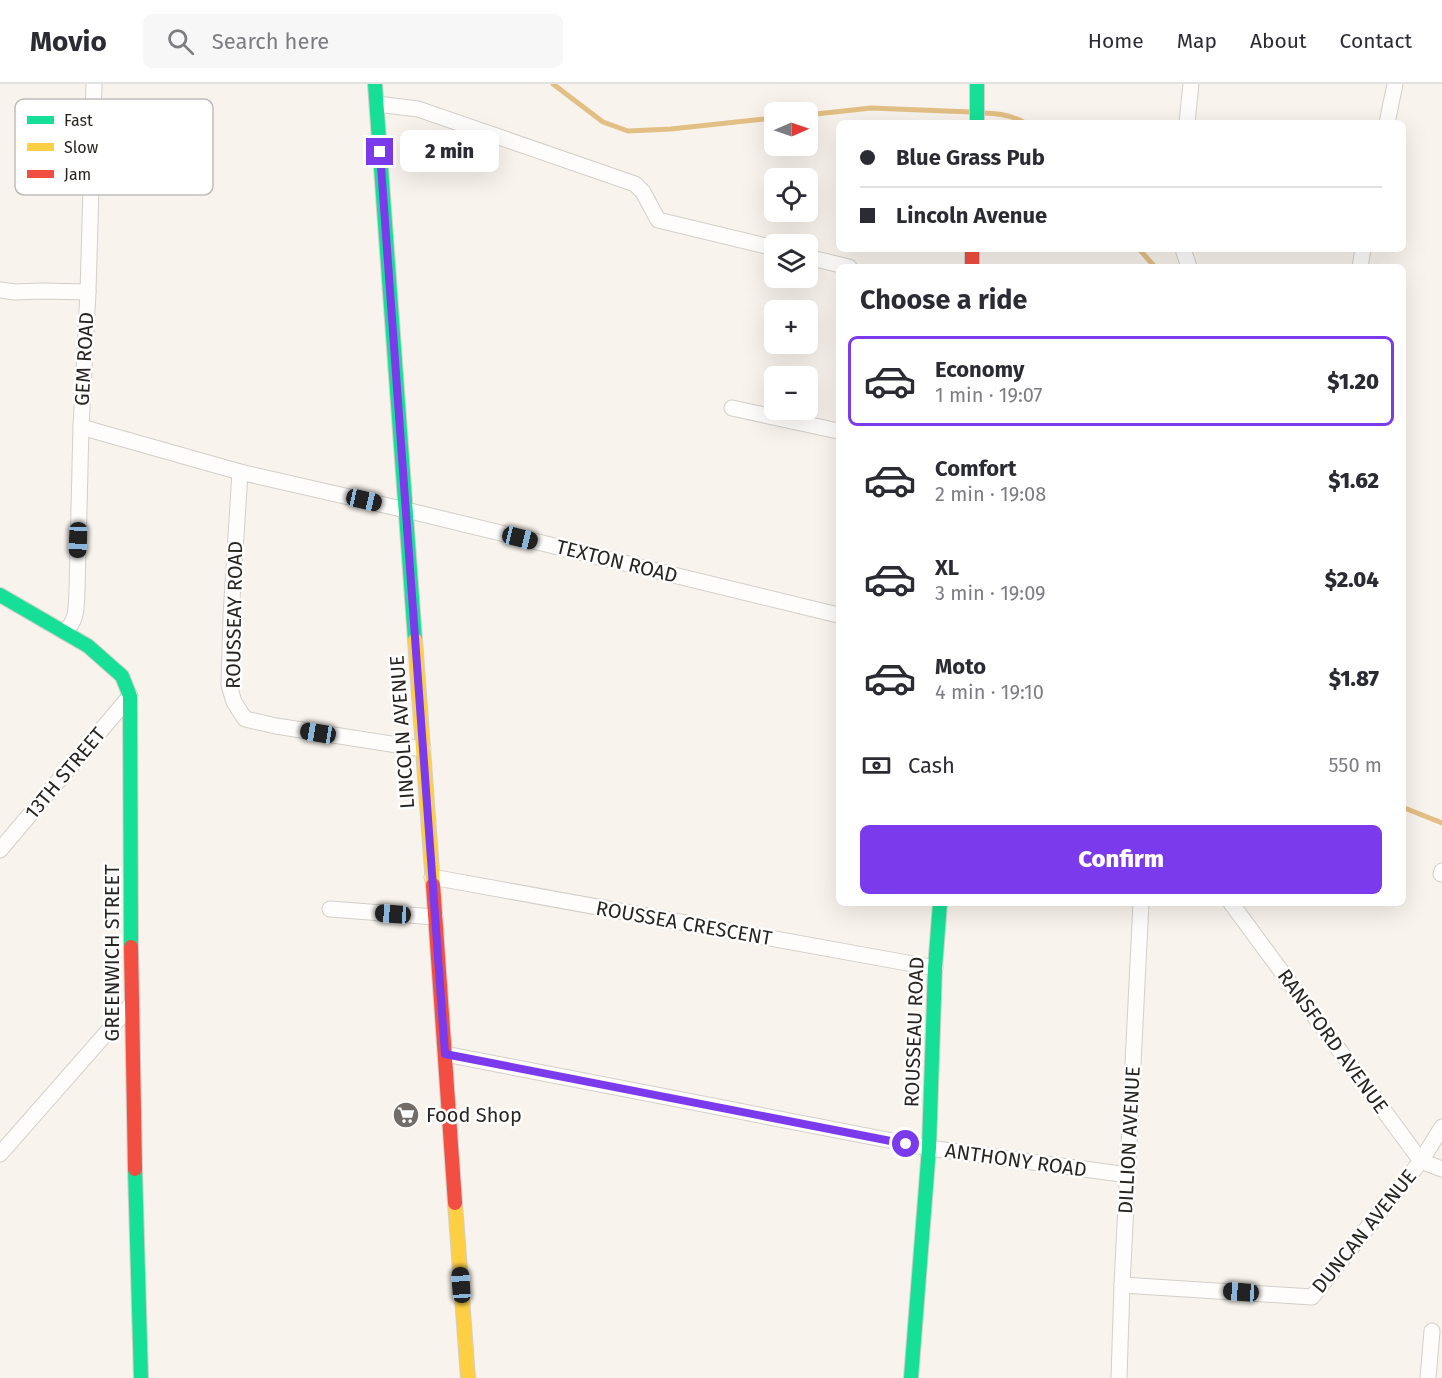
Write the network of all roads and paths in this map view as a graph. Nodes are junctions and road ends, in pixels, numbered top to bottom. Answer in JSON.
{"nodes":[{"id":1,"x":80,"y":84,"type":"edge"},
{"id":2,"x":375,"y":84,"type":"edge"},
{"id":3,"x":1191,"y":84,"type":"edge"},
{"id":4,"x":1395,"y":84,"type":"edge"},
{"id":5,"x":94,"y":89,"type":"edge"},
{"id":6,"x":977,"y":89,"type":"edge"},
{"id":7,"x":377,"y":104,"type":"junction"},
{"id":8,"x":977,"y":120,"type":"edge"},
{"id":9,"x":1187,"y":120,"type":"edge"},
{"id":10,"x":1388,"y":120,"type":"edge"},
{"id":11,"x":91,"y":195,"type":"edge"},
{"id":12,"x":764,"y":246,"type":"edge"},
{"id":13,"x":818,"y":259,"type":"edge"},
{"id":14,"x":838,"y":264,"type":"edge"},
{"id":15,"x":0,"y":290,"type":"edge"},
{"id":16,"x":88,"y":292,"type":"junction"},
{"id":17,"x":732,"y":408,"type":"dead end"},
{"id":18,"x":81,"y":427,"type":"junction"},
{"id":19,"x":836,"y":431,"type":"edge"},
{"id":20,"x":240,"y":472,"type":"junction"},
{"id":21,"x":406,"y":510,"type":"junction"},
{"id":22,"x":0,"y":595,"type":"edge"},
{"id":23,"x":836,"y":615,"type":"edge"},
{"id":24,"x":65,"y":632,"type":"junction"},
{"id":25,"x":130,"y":696,"type":"junction"},
{"id":26,"x":423,"y":749,"type":"junction"},
{"id":27,"x":0,"y":849,"type":"edge"},
{"id":28,"x":432,"y":877,"type":"junction"},
{"id":29,"x":940,"y":906,"type":"edge"},
{"id":30,"x":1142,"y":906,"type":"edge"},
{"id":31,"x":1233,"y":906,"type":"edge"},
{"id":32,"x":330,"y":909,"type":"dead end"},
{"id":33,"x":435,"y":917,"type":"junction"},
{"id":34,"x":935,"y":968,"type":"junction"},
{"id":35,"x":131,"y":1005,"type":"junction"},
{"id":36,"x":445,"y":1054,"type":"junction"},
{"id":37,"x":1442,"y":1127,"type":"edge"},
{"id":38,"x":929,"y":1148,"type":"junction"},
{"id":39,"x":0,"y":1154,"type":"edge"},
{"id":40,"x":1421,"y":1161,"type":"junction"},
{"id":41,"x":1442,"y":1169,"type":"edge"},
{"id":42,"x":1128,"y":1175,"type":"junction"},
{"id":43,"x":1122,"y":1285,"type":"junction"},
{"id":44,"x":1432,"y":1331,"type":"dead end"},
{"id":45,"x":141,"y":1378,"type":"edge"},
{"id":46,"x":468,"y":1378,"type":"edge"},
{"id":47,"x":911,"y":1378,"type":"edge"},
{"id":48,"x":1119,"y":1378,"type":"edge"},
{"id":49,"x":1428,"y":1378,"type":"edge"}],
"edges":[{"from":1,"to":5,"type":"street"},
{"from":2,"to":7,"type":"street","name":"LINCOLN AVENUE"},
{"from":3,"to":9,"type":"street"},
{"from":4,"to":10,"type":"street"},
{"from":6,"to":8,"type":"street"},
{"from":7,"to":12,"type":"street"},
{"from":7,"to":21,"type":"street","name":"LINCOLN AVENUE"},
{"from":11,"to":16,"type":"street","name":"GEM ROAD"},
{"from":13,"to":14,"type":"street"},
{"from":15,"to":16,"type":"street"},
{"from":16,"to":18,"type":"street","name":"GEM ROAD"},
{"from":17,"to":19,"type":"street"},
{"from":18,"to":20,"type":"street","name":"TEXTON ROAD"},
{"from":18,"to":24,"type":"street","name":"GEM ROAD"},
{"from":20,"to":21,"type":"street","name":"TEXTON ROAD"},
{"from":20,"to":26,"type":"street","name":"ROUSSEAY ROAD"},
{"from":21,"to":23,"type":"street","name":"TEXTON ROAD"},
{"from":21,"to":26,"type":"street","name":"LINCOLN AVENUE"},
{"from":22,"to":24,"type":"street","name":"GREENWICH STREET"},
{"from":24,"to":25,"type":"street","name":"GREENWICH STREET"},
{"from":25,"to":27,"type":"street","name":"13TH STREET"},
{"from":25,"to":35,"type":"street","name":"GREENWICH STREET"},
{"from":26,"to":28,"type":"street","name":"LINCOLN AVENUE"},
{"from":28,"to":33,"type":"street","name":"LINCOLN AVENUE"},
{"from":28,"to":34,"type":"street","name":"ROUSSEA CRESCENT"},
{"from":29,"to":34,"type":"street","name":"ROUSSEAU ROAD"},
{"from":30,"to":42,"type":"street","name":"DILLION AVENUE"},
{"from":31,"to":40,"type":"street","name":"RANSFORD AVENUE"},
{"from":32,"to":33,"type":"street"},
{"from":33,"to":36,"type":"street","name":"LINCOLN AVENUE"},
{"from":34,"to":38,"type":"street","name":"ROUSSEAU ROAD"},
{"from":35,"to":39,"type":"street"},
{"from":35,"to":45,"type":"street","name":"GREENWICH STREET"},
{"from":36,"to":38,"type":"street","name":"ANTHONY ROAD"},
{"from":36,"to":46,"type":"street","name":"LINCOLN AVENUE"},
{"from":37,"to":40,"type":"street","name":"DUNCAN AVENUE"},
{"from":38,"to":42,"type":"street","name":"ANTHONY ROAD"},
{"from":38,"to":47,"type":"street","name":"ROUSSEAU ROAD"},
{"from":40,"to":41,"type":"street"},
{"from":40,"to":43,"type":"street","name":"DUNCAN AVENUE"},
{"from":42,"to":43,"type":"street","name":"DILLION AVENUE"},
{"from":43,"to":48,"type":"street","name":"DILLION AVENUE"},
{"from":44,"to":49,"type":"street"}]}
